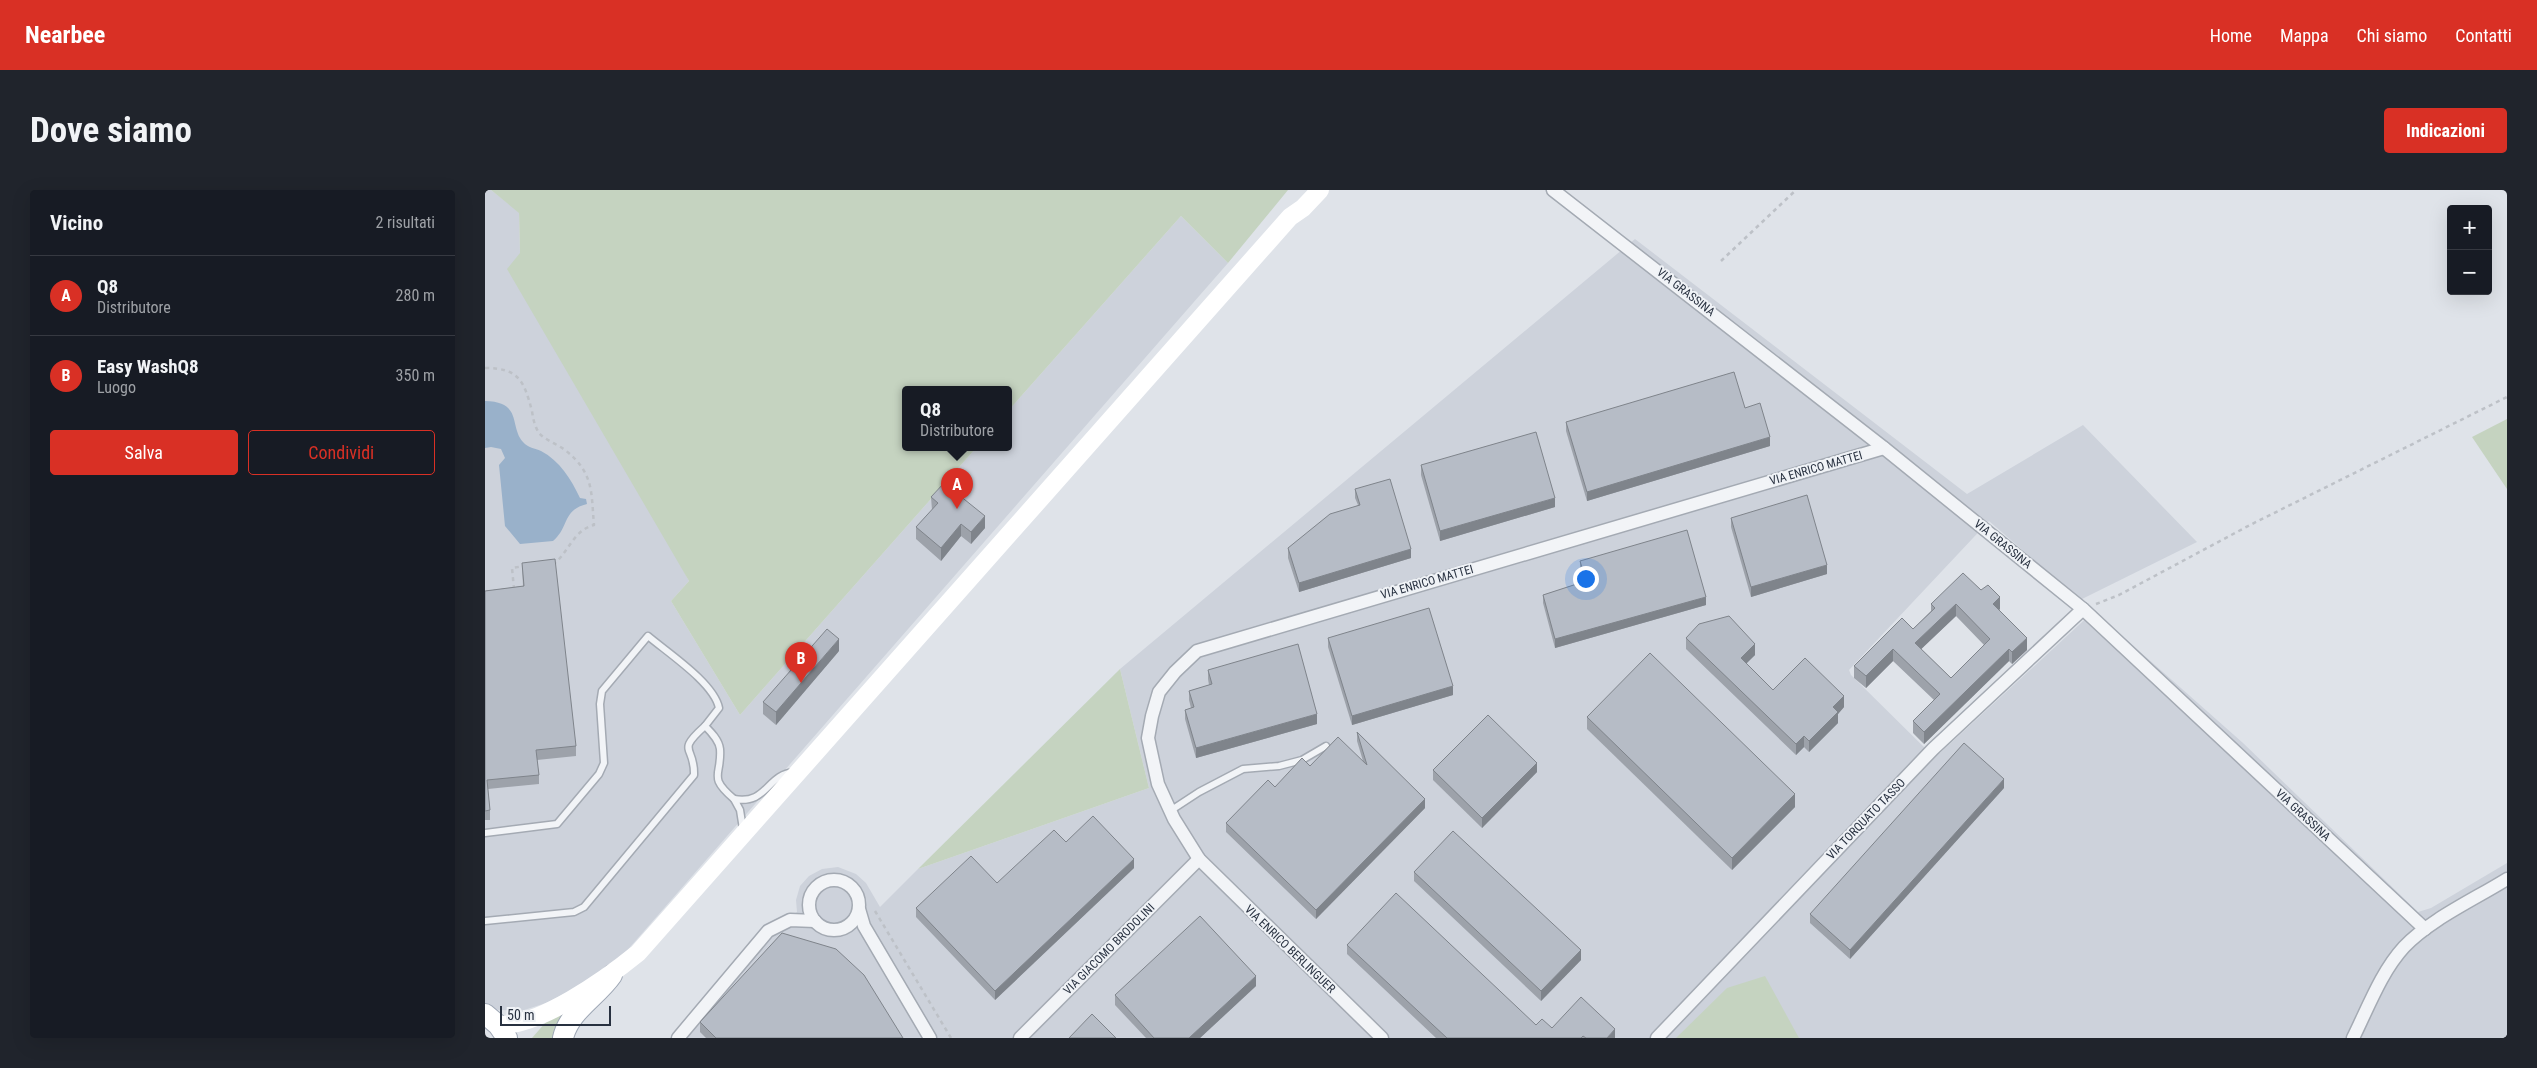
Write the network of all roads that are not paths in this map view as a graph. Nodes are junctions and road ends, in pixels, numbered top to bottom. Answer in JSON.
{"nodes":[{"id":1,"x":1306,"y":190,"type":"edge"},
{"id":2,"x":1320,"y":190,"type":"edge"},
{"id":3,"x":1553,"y":190,"type":"edge"},
{"id":4,"x":1290,"y":217,"type":"junction"},
{"id":5,"x":1884,"y":448,"type":"junction"},
{"id":6,"x":2083,"y":609,"type":"junction"},
{"id":7,"x":705,"y":726,"type":"junction"},
{"id":8,"x":1326,"y":746,"type":"edge"},
{"id":9,"x":801,"y":771,"type":"junction"},
{"id":10,"x":734,"y":799,"type":"junction"},
{"id":11,"x":1170,"y":811,"type":"junction"},
{"id":12,"x":485,"y":834,"type":"edge"},
{"id":13,"x":743,"y":836,"type":"junction"},
{"id":14,"x":1199,"y":859,"type":"junction"},
{"id":15,"x":2507,"y":880,"type":"edge"},
{"id":16,"x":859,"y":905,"type":"junction"},
{"id":17,"x":485,"y":921,"type":"edge"},
{"id":18,"x":815,"y":921,"type":"junction"},
{"id":19,"x":2425,"y":929,"type":"junction"},
{"id":20,"x":836,"y":930,"type":"junction"},
{"id":21,"x":879,"y":953,"type":"junction"},
{"id":22,"x":612,"y":975,"type":"junction"},
{"id":23,"x":551,"y":1008,"type":"junction"},
{"id":24,"x":497,"y":1026,"type":"edge"},
{"id":25,"x":680,"y":1036,"type":"edge"},
{"id":26,"x":516,"y":1038,"type":"edge"},
{"id":27,"x":563,"y":1038,"type":"edge"},
{"id":28,"x":930,"y":1038,"type":"edge"},
{"id":29,"x":1020,"y":1038,"type":"edge"},
{"id":30,"x":1382,"y":1038,"type":"edge"},
{"id":31,"x":1657,"y":1038,"type":"edge"},
{"id":32,"x":2353,"y":1038,"type":"edge"}],
"edges":[{"from":1,"to":4,"type":"main road"},
{"from":2,"to":4,"type":"main road"},
{"from":3,"to":5,"type":"street","name":"VIA GRASSINA"},
{"from":4,"to":9,"type":"main road"},
{"from":5,"to":6,"type":"street","name":"VIA GRASSINA"},
{"from":5,"to":11,"type":"street","name":"VIA ENRICO MATTEI"},
{"from":6,"to":19,"type":"street","name":"VIA GRASSINA"},
{"from":6,"to":31,"type":"street","name":"VIA TORQUATO TASSO"},
{"from":7,"to":10,"type":"lane"},
{"from":7,"to":12,"type":"lane"},
{"from":7,"to":17,"type":"lane"},
{"from":8,"to":11,"type":"lane"},
{"from":9,"to":10,"type":"lane"},
{"from":9,"to":13,"type":"main road"},
{"from":10,"to":13,"type":"lane"},
{"from":11,"to":14,"type":"street","name":"VIA ENRICO MATTEI"},
{"from":13,"to":22,"type":"main road"},
{"from":14,"to":29,"type":"street","name":"VIA GIACOMO BRODOLINI"},
{"from":14,"to":30,"type":"street","name":"VIA ENRICO BERLINGUER"},
{"from":15,"to":19,"type":"street"},
{"from":16,"to":18,"type":"street"},
{"from":16,"to":20,"type":"street"},
{"from":16,"to":21,"type":"street"},
{"from":18,"to":20,"type":"street"},
{"from":18,"to":25,"type":"street"},
{"from":19,"to":32,"type":"street"},
{"from":20,"to":21,"type":"street"},
{"from":21,"to":28,"type":"street"},
{"from":22,"to":23,"type":"main road"},
{"from":22,"to":27,"type":"main road"},
{"from":23,"to":24,"type":"main road"},
{"from":23,"to":26,"type":"main road"}]}
